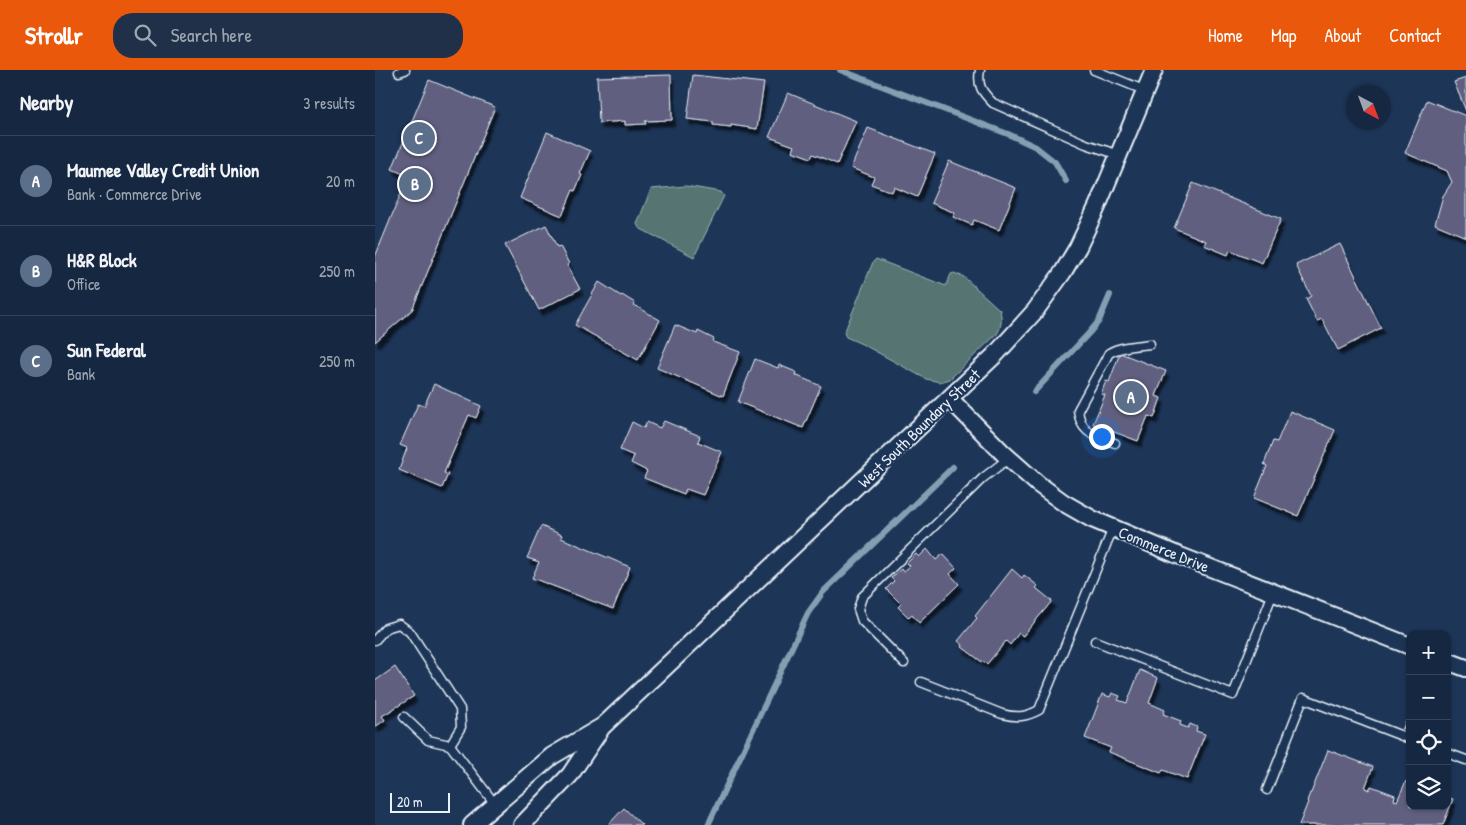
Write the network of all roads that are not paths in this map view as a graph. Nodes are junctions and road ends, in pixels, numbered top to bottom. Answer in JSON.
{"nodes":[{"id":1,"x":980,"y":70,"type":"edge"},
{"id":2,"x":1094,"y":70,"type":"edge"},
{"id":3,"x":1154,"y":70,"type":"edge"},
{"id":4,"x":1146,"y":91,"type":"junction"},
{"id":5,"x":1119,"y":155,"type":"junction"},
{"id":6,"x":1150,"y":344,"type":"dead end"},
{"id":7,"x":950,"y":399,"type":"junction"},
{"id":8,"x":1115,"y":443,"type":"dead end"},
{"id":9,"x":1009,"y":458,"type":"junction"},
{"id":10,"x":1113,"y":528,"type":"junction"},
{"id":11,"x":1273,"y":593,"type":"junction"},
{"id":12,"x":375,"y":640,"type":"edge"},
{"id":13,"x":1095,"y":641,"type":"dead end"},
{"id":14,"x":1406,"y":644,"type":"edge"},
{"id":15,"x":1451,"y":662,"type":"edge"},
{"id":16,"x":904,"y":663,"type":"dead end"},
{"id":17,"x":1466,"y":668,"type":"edge"},
{"id":18,"x":921,"y":682,"type":"dead end"},
{"id":19,"x":404,"y":716,"type":"dead end"},
{"id":20,"x":603,"y":726,"type":"junction"},
{"id":21,"x":1406,"y":738,"type":"edge"},
{"id":22,"x":450,"y":745,"type":"junction"},
{"id":23,"x":1451,"y":754,"type":"edge"},
{"id":24,"x":1466,"y":760,"type":"edge"},
{"id":25,"x":1267,"y":790,"type":"dead end"},
{"id":26,"x":495,"y":804,"type":"junction"},
{"id":27,"x":472,"y":825,"type":"edge"},
{"id":28,"x":523,"y":825,"type":"edge"}],
"edges":[{"from":1,"to":5,"type":"lane"},
{"from":2,"to":4,"type":"lane"},
{"from":3,"to":4,"type":"street","name":"West South Boundary Street"},
{"from":4,"to":5,"type":"street","name":"West South Boundary Street"},
{"from":5,"to":7,"type":"street","name":"West South Boundary Street"},
{"from":6,"to":8,"type":"lane"},
{"from":7,"to":9,"type":"street","name":"Commerce Drive"},
{"from":7,"to":20,"type":"street","name":"West South Boundary Street"},
{"from":9,"to":10,"type":"street","name":"Commerce Drive"},
{"from":9,"to":16,"type":"lane"},
{"from":10,"to":11,"type":"street","name":"Commerce Drive"},
{"from":10,"to":18,"type":"lane"},
{"from":11,"to":13,"type":"lane"},
{"from":11,"to":14,"type":"street","name":"Commerce Drive"},
{"from":12,"to":22,"type":"lane"},
{"from":15,"to":17,"type":"street"},
{"from":19,"to":22,"type":"lane"},
{"from":20,"to":26,"type":"street","name":"West South Boundary Street"},
{"from":20,"to":28,"type":"street","name":"West South Boundary Street"},
{"from":21,"to":25,"type":"lane"},
{"from":22,"to":26,"type":"lane"},
{"from":23,"to":24,"type":"lane"},
{"from":26,"to":27,"type":"street","name":"West South Boundary Street"}]}
